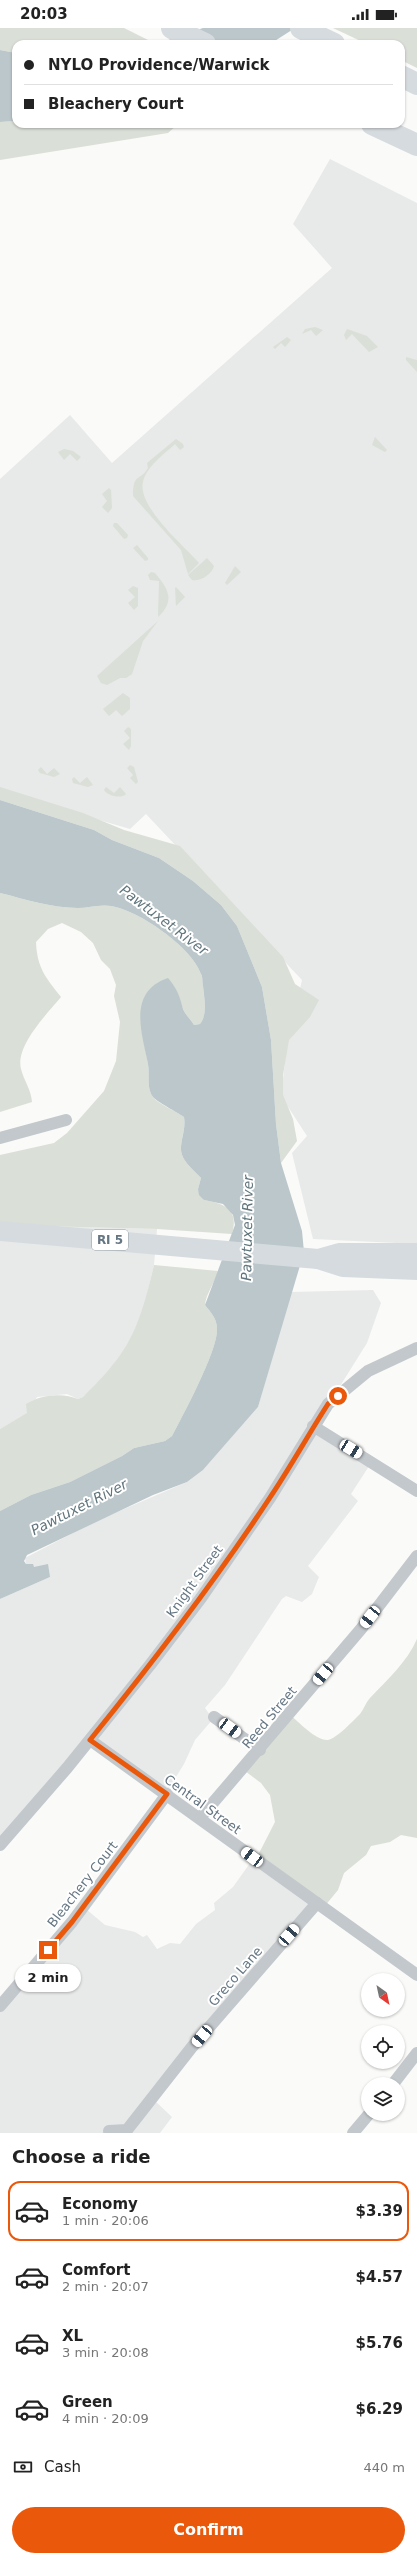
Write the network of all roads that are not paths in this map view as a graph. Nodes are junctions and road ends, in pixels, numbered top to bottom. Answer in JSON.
{"nodes":[{"id":1,"x":172,"y":28,"type":"edge"},
{"id":2,"x":300,"y":28,"type":"edge"},
{"id":3,"x":197,"y":40,"type":"edge"},
{"id":4,"x":325,"y":40,"type":"edge"},
{"id":5,"x":405,"y":78,"type":"edge"},
{"id":6,"x":417,"y":84,"type":"edge"},
{"id":7,"x":381,"y":128,"type":"edge"},
{"id":8,"x":417,"y":145,"type":"edge"},
{"id":9,"x":66,"y":1120,"type":"dead end"},
{"id":10,"x":0,"y":1138,"type":"edge"},
{"id":11,"x":0,"y":1231,"type":"edge"},
{"id":12,"x":417,"y":1252,"type":"edge"},
{"id":13,"x":309,"y":1259,"type":"junction"},
{"id":14,"x":417,"y":1270,"type":"edge"},
{"id":15,"x":417,"y":1348,"type":"edge"},
{"id":16,"x":313,"y":1426,"type":"junction"},
{"id":17,"x":417,"y":1491,"type":"edge"},
{"id":18,"x":417,"y":1556,"type":"edge"},
{"id":19,"x":214,"y":1717,"type":"dead end"},
{"id":20,"x":90,"y":1740,"type":"junction"},
{"id":21,"x":260,"y":1750,"type":"junction"},
{"id":22,"x":167,"y":1794,"type":"junction"},
{"id":23,"x":200,"y":1818,"type":"junction"},
{"id":24,"x":0,"y":1845,"type":"edge"},
{"id":25,"x":317,"y":1903,"type":"junction"},
{"id":26,"x":417,"y":1975,"type":"edge"},
{"id":27,"x":0,"y":2006,"type":"edge"},
{"id":28,"x":417,"y":2053,"type":"edge"},
{"id":29,"x":398,"y":2077,"type":"edge"},
{"id":30,"x":363,"y":2121,"type":"edge"},
{"id":31,"x":109,"y":2131,"type":"dead end"},
{"id":32,"x":353,"y":2133,"type":"edge"}],
"edges":[{"from":1,"to":3,"type":"highway"},
{"from":2,"to":4,"type":"highway"},
{"from":5,"to":6,"type":"highway"},
{"from":7,"to":8,"type":"highway"},
{"from":9,"to":10,"type":"street"},
{"from":11,"to":13,"type":"main road","number":"RI 5"},
{"from":12,"to":13,"type":"main road","number":"RI 5"},
{"from":13,"to":14,"type":"main road","number":"RI 5"},
{"from":15,"to":16,"type":"street","name":"Knight Street"},
{"from":16,"to":17,"type":"street"},
{"from":16,"to":20,"type":"street","name":"Knight Street"},
{"from":18,"to":21,"type":"street","name":"Reed Street"},
{"from":19,"to":21,"type":"street"},
{"from":20,"to":22,"type":"street","name":"Central Street"},
{"from":20,"to":24,"type":"street","name":"Knight Street"},
{"from":21,"to":23,"type":"street","name":"Reed Street"},
{"from":22,"to":23,"type":"street","name":"Central Street"},
{"from":22,"to":27,"type":"street","name":"Bleachery Court"},
{"from":23,"to":25,"type":"street","name":"Central Street"},
{"from":25,"to":26,"type":"street","name":"Central Street"},
{"from":25,"to":31,"type":"street","name":"Greco Lane"},
{"from":28,"to":29,"type":"street"},
{"from":30,"to":32,"type":"street"}]}
